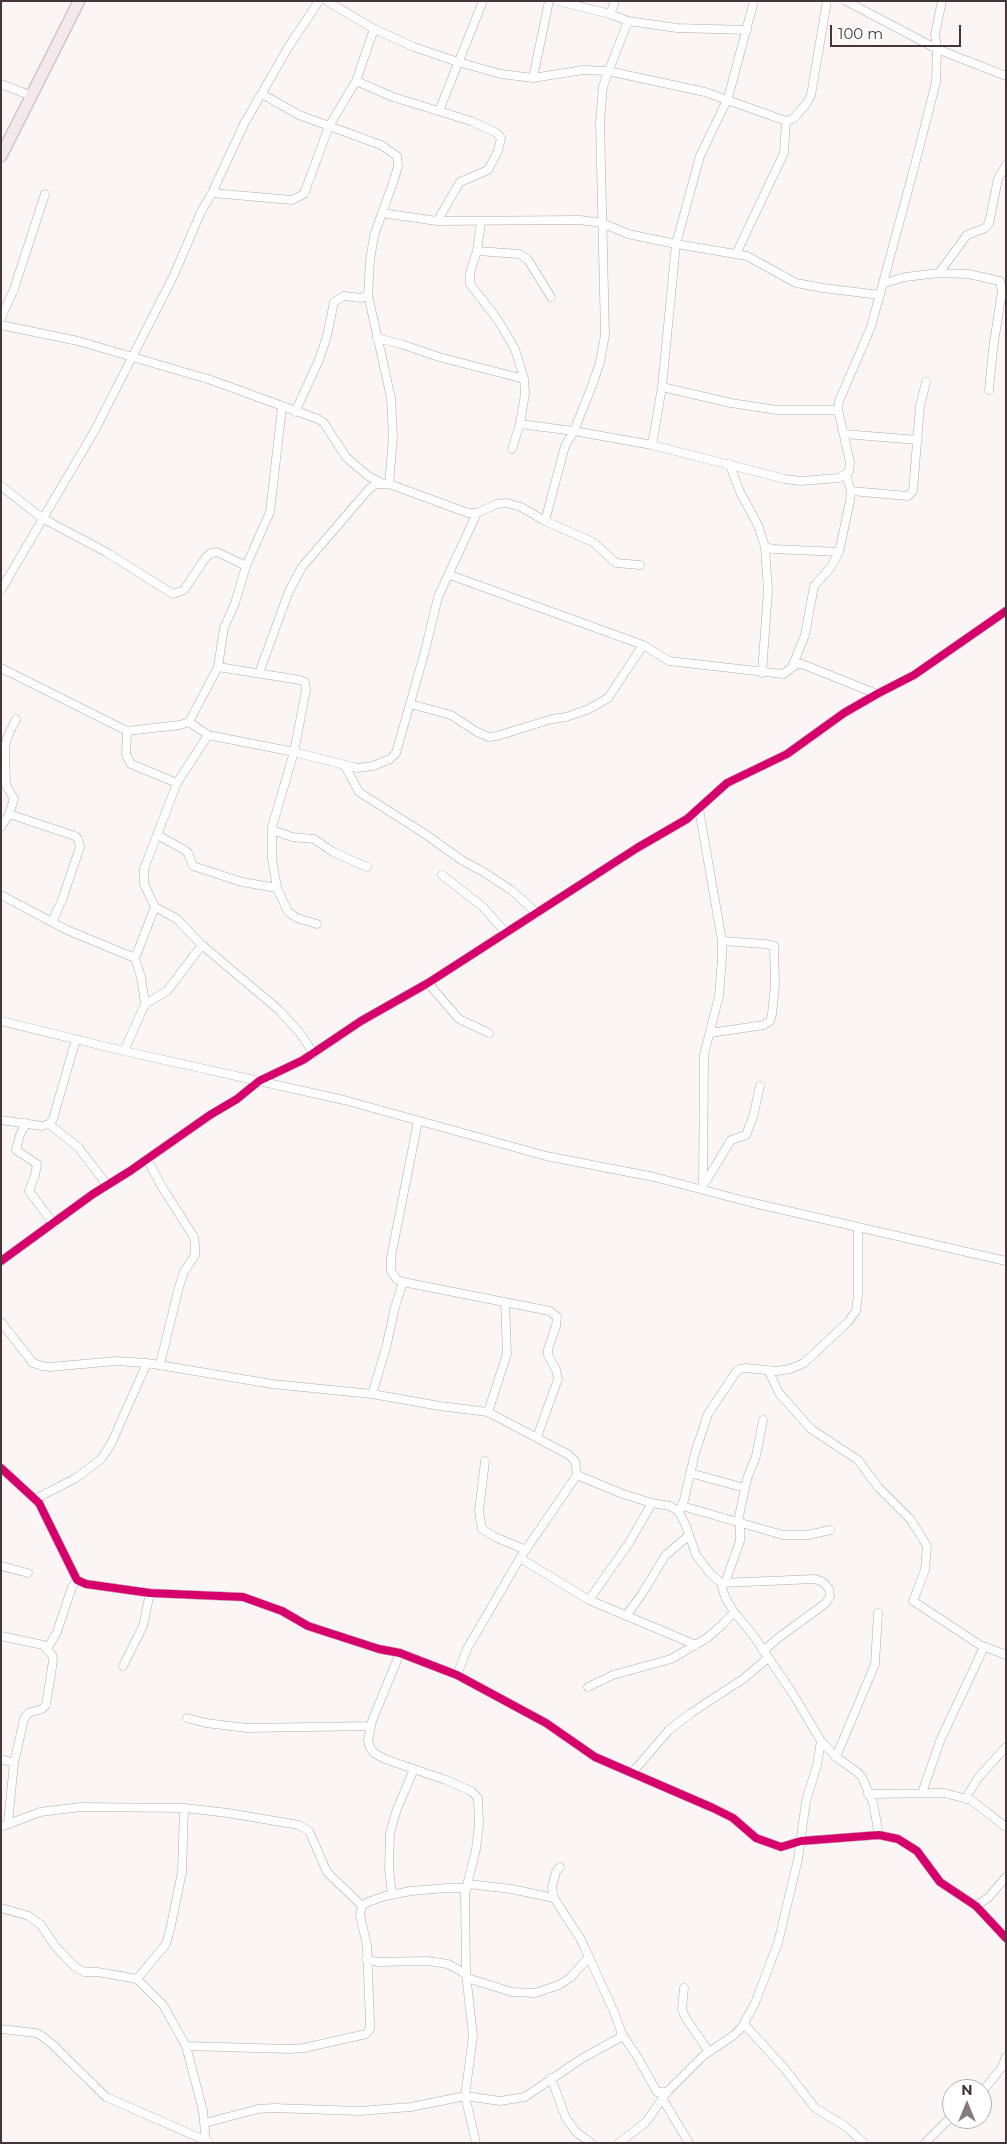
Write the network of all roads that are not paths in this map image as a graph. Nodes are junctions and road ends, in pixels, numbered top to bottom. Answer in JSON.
{"nodes":[{"id":1,"x":79,"y":1,"type":"edge"},
{"id":2,"x":318,"y":1,"type":"edge"},
{"id":3,"x":327,"y":1,"type":"edge"},
{"id":4,"x":484,"y":1,"type":"edge"},
{"id":5,"x":549,"y":1,"type":"edge"},
{"id":6,"x":558,"y":1,"type":"edge"},
{"id":7,"x":615,"y":1,"type":"edge"},
{"id":8,"x":754,"y":1,"type":"edge"},
{"id":9,"x":827,"y":1,"type":"edge"},
{"id":10,"x":846,"y":1,"type":"edge"},
{"id":11,"x":942,"y":1,"type":"edge"},
{"id":12,"x":610,"y":14,"type":"junction"},
{"id":13,"x":628,"y":22,"type":"junction"},
{"id":14,"x":374,"y":29,"type":"junction"},
{"id":15,"x":747,"y":30,"type":"junction"},
{"id":16,"x":937,"y":49,"type":"junction"},
{"id":17,"x":458,"y":62,"type":"junction"},
{"id":18,"x":608,"y":71,"type":"junction"},
{"id":19,"x":1006,"y":76,"type":"edge"},
{"id":20,"x":532,"y":78,"type":"junction"},
{"id":21,"x":356,"y":81,"type":"junction"},
{"id":22,"x":1,"y":84,"type":"edge"},
{"id":23,"x":262,"y":94,"type":"junction"},
{"id":24,"x":32,"y":96,"type":"junction"},
{"id":25,"x":728,"y":98,"type":"junction"},
{"id":26,"x":439,"y":111,"type":"junction"},
{"id":27,"x":786,"y":121,"type":"junction"},
{"id":28,"x":329,"y":126,"type":"junction"},
{"id":29,"x":1,"y":156,"type":"edge"},
{"id":30,"x":1006,"y":165,"type":"edge"},
{"id":31,"x":45,"y":194,"type":"dead end"},
{"id":32,"x":212,"y":194,"type":"junction"},
{"id":33,"x":382,"y":213,"type":"junction"},
{"id":34,"x":437,"y":221,"type":"junction"},
{"id":35,"x":481,"y":222,"type":"junction"},
{"id":36,"x":602,"y":223,"type":"junction"},
{"id":37,"x":676,"y":244,"type":"junction"},
{"id":38,"x":477,"y":251,"type":"junction"},
{"id":39,"x":736,"y":254,"type":"junction"},
{"id":40,"x":939,"y":272,"type":"junction"},
{"id":41,"x":993,"y":278,"type":"junction"},
{"id":42,"x":1006,"y":280,"type":"edge"},
{"id":43,"x":884,"y":283,"type":"junction"},
{"id":44,"x":368,"y":295,"type":"junction"},
{"id":45,"x":880,"y":295,"type":"junction"},
{"id":46,"x":551,"y":296,"type":"dead end"},
{"id":47,"x":1,"y":318,"type":"edge"},
{"id":48,"x":1,"y":325,"type":"edge"},
{"id":49,"x":377,"y":338,"type":"junction"},
{"id":50,"x":133,"y":358,"type":"junction"},
{"id":51,"x":524,"y":379,"type":"junction"},
{"id":52,"x":926,"y":382,"type":"dead end"},
{"id":53,"x":662,"y":387,"type":"junction"},
{"id":54,"x":990,"y":390,"type":"dead end"},
{"id":55,"x":282,"y":407,"type":"junction"},
{"id":56,"x":838,"y":410,"type":"junction"},
{"id":57,"x":295,"y":412,"type":"junction"},
{"id":58,"x":520,"y":424,"type":"junction"},
{"id":59,"x":574,"y":430,"type":"junction"},
{"id":60,"x":844,"y":434,"type":"junction"},
{"id":61,"x":918,"y":440,"type":"junction"},
{"id":62,"x":652,"y":444,"type":"junction"},
{"id":63,"x":512,"y":449,"type":"dead end"},
{"id":64,"x":729,"y":463,"type":"junction"},
{"id":65,"x":846,"y":475,"type":"junction"},
{"id":66,"x":386,"y":484,"type":"junction"},
{"id":67,"x":1,"y":486,"type":"edge"},
{"id":68,"x":851,"y":491,"type":"junction"},
{"id":69,"x":477,"y":513,"type":"junction"},
{"id":70,"x":42,"y":518,"type":"junction"},
{"id":71,"x":545,"y":521,"type":"junction"},
{"id":72,"x":765,"y":546,"type":"junction"},
{"id":73,"x":839,"y":552,"type":"junction"},
{"id":74,"x":640,"y":565,"type":"dead end"},
{"id":75,"x":246,"y":566,"type":"junction"},
{"id":76,"x":450,"y":575,"type":"junction"},
{"id":77,"x":1,"y":590,"type":"edge"},
{"id":78,"x":1006,"y":611,"type":"edge"},
{"id":79,"x":643,"y":645,"type":"junction"},
{"id":80,"x":1,"y":668,"type":"edge"},
{"id":81,"x":218,"y":668,"type":"junction"},
{"id":82,"x":791,"y":668,"type":"junction"},
{"id":83,"x":259,"y":673,"type":"junction"},
{"id":84,"x":762,"y":673,"type":"junction"},
{"id":85,"x":877,"y":694,"type":"junction"},
{"id":86,"x":410,"y":704,"type":"junction"},
{"id":87,"x":16,"y":719,"type":"dead end"},
{"id":88,"x":189,"y":722,"type":"junction"},
{"id":89,"x":126,"y":732,"type":"junction"},
{"id":90,"x":208,"y":735,"type":"junction"},
{"id":91,"x":294,"y":752,"type":"junction"},
{"id":92,"x":345,"y":766,"type":"junction"},
{"id":93,"x":177,"y":783,"type":"junction"},
{"id":94,"x":699,"y":809,"type":"junction"},
{"id":95,"x":9,"y":814,"type":"junction"},
{"id":96,"x":1,"y":827,"type":"edge"},
{"id":97,"x":272,"y":830,"type":"junction"},
{"id":98,"x":157,"y":835,"type":"junction"},
{"id":99,"x":367,"y":867,"type":"dead end"},
{"id":100,"x":442,"y":874,"type":"dead end"},
{"id":101,"x":277,"y":888,"type":"junction"},
{"id":102,"x":1,"y":896,"type":"edge"},
{"id":103,"x":156,"y":906,"type":"junction"},
{"id":104,"x":537,"y":913,"type":"junction"},
{"id":105,"x":52,"y":922,"type":"junction"},
{"id":106,"x":317,"y":924,"type":"dead end"},
{"id":107,"x":506,"y":933,"type":"junction"},
{"id":108,"x":722,"y":942,"type":"junction"},
{"id":109,"x":202,"y":944,"type":"junction"},
{"id":110,"x":135,"y":958,"type":"junction"},
{"id":111,"x":428,"y":983,"type":"junction"},
{"id":112,"x":145,"y":1004,"type":"junction"},
{"id":113,"x":1,"y":1021,"type":"edge"},
{"id":114,"x":489,"y":1033,"type":"dead end"},
{"id":115,"x":710,"y":1033,"type":"junction"},
{"id":116,"x":76,"y":1039,"type":"junction"},
{"id":117,"x":124,"y":1051,"type":"junction"},
{"id":118,"x":314,"y":1054,"type":"junction"},
{"id":119,"x":259,"y":1081,"type":"junction"},
{"id":120,"x":760,"y":1086,"type":"dead end"},
{"id":121,"x":1,"y":1120,"type":"edge"},
{"id":122,"x":418,"y":1121,"type":"junction"},
{"id":123,"x":26,"y":1123,"type":"junction"},
{"id":124,"x":49,"y":1124,"type":"junction"},
{"id":125,"x":147,"y":1159,"type":"junction"},
{"id":126,"x":107,"y":1185,"type":"junction"},
{"id":127,"x":704,"y":1187,"type":"junction"},
{"id":128,"x":54,"y":1224,"type":"junction"},
{"id":129,"x":858,"y":1227,"type":"junction"},
{"id":130,"x":1,"y":1261,"type":"edge"},
{"id":131,"x":1006,"y":1261,"type":"edge"},
{"id":132,"x":403,"y":1282,"type":"junction"},
{"id":133,"x":505,"y":1302,"type":"junction"},
{"id":134,"x":1,"y":1322,"type":"edge"},
{"id":135,"x":147,"y":1363,"type":"junction"},
{"id":136,"x":160,"y":1364,"type":"junction"},
{"id":137,"x":768,"y":1370,"type":"junction"},
{"id":138,"x":372,"y":1394,"type":"junction"},
{"id":139,"x":488,"y":1412,"type":"junction"},
{"id":140,"x":763,"y":1420,"type":"dead end"},
{"id":141,"x":537,"y":1437,"type":"junction"},
{"id":142,"x":485,"y":1461,"type":"dead end"},
{"id":143,"x":1,"y":1468,"type":"edge"},
{"id":144,"x":690,"y":1473,"type":"junction"},
{"id":145,"x":577,"y":1474,"type":"junction"},
{"id":146,"x":745,"y":1488,"type":"junction"},
{"id":147,"x":35,"y":1499,"type":"junction"},
{"id":148,"x":652,"y":1503,"type":"junction"},
{"id":149,"x":681,"y":1509,"type":"junction"},
{"id":150,"x":739,"y":1522,"type":"junction"},
{"id":151,"x":830,"y":1530,"type":"dead end"},
{"id":152,"x":689,"y":1535,"type":"junction"},
{"id":153,"x":526,"y":1550,"type":"junction"},
{"id":154,"x":520,"y":1558,"type":"junction"},
{"id":155,"x":1,"y":1566,"type":"edge"},
{"id":156,"x":28,"y":1574,"type":"dead end"},
{"id":157,"x":77,"y":1580,"type":"junction"},
{"id":158,"x":723,"y":1583,"type":"junction"},
{"id":159,"x":150,"y":1593,"type":"junction"},
{"id":160,"x":589,"y":1600,"type":"junction"},
{"id":161,"x":734,"y":1612,"type":"junction"},
{"id":162,"x":878,"y":1613,"type":"dead end"},
{"id":163,"x":626,"y":1616,"type":"junction"},
{"id":164,"x":1,"y":1636,"type":"edge"},
{"id":165,"x":696,"y":1645,"type":"junction"},
{"id":166,"x":984,"y":1647,"type":"junction"},
{"id":167,"x":47,"y":1649,"type":"junction"},
{"id":168,"x":400,"y":1653,"type":"junction"},
{"id":169,"x":766,"y":1654,"type":"junction"},
{"id":170,"x":1006,"y":1655,"type":"edge"},
{"id":171,"x":123,"y":1666,"type":"dead end"},
{"id":172,"x":457,"y":1675,"type":"junction"},
{"id":173,"x":588,"y":1687,"type":"dead end"},
{"id":174,"x":187,"y":1718,"type":"dead end"},
{"id":175,"x":371,"y":1726,"type":"junction"},
{"id":176,"x":821,"y":1740,"type":"junction"},
{"id":177,"x":1006,"y":1747,"type":"edge"},
{"id":178,"x":836,"y":1757,"type":"junction"},
{"id":179,"x":1,"y":1759,"type":"edge"},
{"id":180,"x":14,"y":1763,"type":"junction"},
{"id":181,"x":414,"y":1769,"type":"junction"},
{"id":182,"x":632,"y":1773,"type":"junction"},
{"id":183,"x":922,"y":1793,"type":"junction"},
{"id":184,"x":868,"y":1794,"type":"junction"},
{"id":185,"x":965,"y":1799,"type":"junction"},
{"id":186,"x":184,"y":1808,"type":"junction"},
{"id":187,"x":5,"y":1825,"type":"edge"},
{"id":188,"x":1006,"y":1826,"type":"edge"},
{"id":189,"x":879,"y":1834,"type":"junction"},
{"id":190,"x":801,"y":1841,"type":"junction"},
{"id":191,"x":560,"y":1866,"type":"dead end"},
{"id":192,"x":1006,"y":1877,"type":"edge"},
{"id":193,"x":467,"y":1886,"type":"junction"},
{"id":194,"x":392,"y":1894,"type":"junction"},
{"id":195,"x":554,"y":1898,"type":"junction"},
{"id":196,"x":362,"y":1906,"type":"junction"},
{"id":197,"x":976,"y":1906,"type":"junction"},
{"id":198,"x":1,"y":1908,"type":"edge"},
{"id":199,"x":1006,"y":1938,"type":"edge"},
{"id":200,"x":589,"y":1957,"type":"junction"},
{"id":201,"x":366,"y":1959,"type":"junction"},
{"id":202,"x":466,"y":1976,"type":"junction"},
{"id":203,"x":137,"y":1980,"type":"junction"},
{"id":204,"x":684,"y":1988,"type":"dead end"},
{"id":205,"x":744,"y":2024,"type":"junction"},
{"id":206,"x":1,"y":2030,"type":"edge"},
{"id":207,"x":622,"y":2034,"type":"junction"},
{"id":208,"x":186,"y":2046,"type":"junction"},
{"id":209,"x":709,"y":2052,"type":"junction"},
{"id":210,"x":1006,"y":2057,"type":"edge"},
{"id":211,"x":551,"y":2078,"type":"junction"},
{"id":212,"x":992,"y":2080,"type":"edge"},
{"id":213,"x":664,"y":2095,"type":"junction"},
{"id":214,"x":465,"y":2096,"type":"junction"},
{"id":215,"x":205,"y":2123,"type":"junction"},
{"id":216,"x":942,"y":2126,"type":"edge"},
{"id":217,"x":206,"y":2142,"type":"edge"},
{"id":218,"x":211,"y":2143,"type":"edge"},
{"id":219,"x":476,"y":2143,"type":"edge"},
{"id":220,"x":591,"y":2143,"type":"edge"},
{"id":221,"x":619,"y":2143,"type":"edge"},
{"id":222,"x":689,"y":2143,"type":"edge"},
{"id":223,"x":864,"y":2143,"type":"edge"},
{"id":224,"x":925,"y":2143,"type":"edge"}],
"edges":[{"from":1,"to":24,"type":"main road"},
{"from":2,"to":23,"type":"street"},
{"from":3,"to":14,"type":"street"},
{"from":4,"to":17,"type":"street"},
{"from":5,"to":20,"type":"street"},
{"from":6,"to":12,"type":"street"},
{"from":7,"to":12,"type":"street"},
{"from":8,"to":15,"type":"street"},
{"from":9,"to":27,"type":"street"},
{"from":10,"to":16,"type":"street"},
{"from":11,"to":16,"type":"street"},
{"from":12,"to":13,"type":"street"},
{"from":13,"to":15,"type":"street"},
{"from":13,"to":18,"type":"street"},
{"from":14,"to":17,"type":"street"},
{"from":14,"to":21,"type":"street"},
{"from":15,"to":25,"type":"street"},
{"from":16,"to":19,"type":"street"},
{"from":16,"to":43,"type":"street"},
{"from":17,"to":20,"type":"street"},
{"from":17,"to":26,"type":"street"},
{"from":18,"to":20,"type":"street"},
{"from":18,"to":25,"type":"street"},
{"from":18,"to":36,"type":"street"},
{"from":21,"to":26,"type":"street"},
{"from":21,"to":28,"type":"street"},
{"from":22,"to":24,"type":"street"},
{"from":23,"to":28,"type":"street"},
{"from":23,"to":32,"type":"street"},
{"from":24,"to":29,"type":"main road"},
{"from":25,"to":27,"type":"street"},
{"from":25,"to":37,"type":"street"},
{"from":26,"to":34,"type":"street"},
{"from":27,"to":39,"type":"street"},
{"from":28,"to":32,"type":"street"},
{"from":28,"to":33,"type":"street"},
{"from":30,"to":40,"type":"street"},
{"from":31,"to":47,"type":"street"},
{"from":32,"to":50,"type":"street"},
{"from":33,"to":34,"type":"street"},
{"from":33,"to":44,"type":"street"},
{"from":34,"to":35,"type":"street"},
{"from":35,"to":36,"type":"street"},
{"from":35,"to":38,"type":"street"},
{"from":36,"to":37,"type":"street"},
{"from":36,"to":59,"type":"street"},
{"from":37,"to":39,"type":"street"},
{"from":37,"to":53,"type":"street"},
{"from":38,"to":46,"type":"street"},
{"from":38,"to":51,"type":"street"},
{"from":39,"to":45,"type":"street"},
{"from":40,"to":41,"type":"street"},
{"from":40,"to":43,"type":"street"},
{"from":41,"to":42,"type":"street"},
{"from":41,"to":54,"type":"street"},
{"from":43,"to":45,"type":"street"},
{"from":44,"to":49,"type":"street"},
{"from":44,"to":57,"type":"street"},
{"from":45,"to":56,"type":"street"},
{"from":48,"to":50,"type":"street"},
{"from":49,"to":51,"type":"street"},
{"from":49,"to":66,"type":"street"},
{"from":50,"to":55,"type":"street"},
{"from":50,"to":70,"type":"street"},
{"from":51,"to":58,"type":"street"},
{"from":52,"to":61,"type":"street"},
{"from":53,"to":56,"type":"street"},
{"from":53,"to":62,"type":"street"},
{"from":55,"to":57,"type":"street"},
{"from":55,"to":75,"type":"street"},
{"from":56,"to":60,"type":"street"},
{"from":57,"to":66,"type":"street"},
{"from":58,"to":59,"type":"street"},
{"from":58,"to":63,"type":"street"},
{"from":59,"to":62,"type":"street"},
{"from":59,"to":71,"type":"street"},
{"from":60,"to":61,"type":"street"},
{"from":60,"to":65,"type":"street"},
{"from":61,"to":68,"type":"street"},
{"from":62,"to":64,"type":"street"},
{"from":64,"to":65,"type":"street"},
{"from":64,"to":72,"type":"street"},
{"from":65,"to":68,"type":"street"},
{"from":66,"to":69,"type":"street"},
{"from":66,"to":83,"type":"street"},
{"from":67,"to":70,"type":"street"},
{"from":68,"to":73,"type":"street"},
{"from":69,"to":71,"type":"street"},
{"from":69,"to":76,"type":"street"},
{"from":70,"to":75,"type":"street"},
{"from":70,"to":77,"type":"street"},
{"from":71,"to":74,"type":"street"},
{"from":72,"to":73,"type":"street"},
{"from":72,"to":84,"type":"street"},
{"from":73,"to":82,"type":"street"},
{"from":75,"to":81,"type":"street"},
{"from":76,"to":79,"type":"street"},
{"from":76,"to":86,"type":"street"},
{"from":78,"to":85,"type":"street"},
{"from":79,"to":84,"type":"street"},
{"from":79,"to":86,"type":"street"},
{"from":80,"to":89,"type":"street"},
{"from":81,"to":83,"type":"street"},
{"from":81,"to":88,"type":"street"},
{"from":82,"to":84,"type":"street"},
{"from":82,"to":85,"type":"street"},
{"from":83,"to":91,"type":"street"},
{"from":85,"to":94,"type":"street"},
{"from":86,"to":92,"type":"street"},
{"from":87,"to":95,"type":"street"},
{"from":88,"to":89,"type":"street"},
{"from":88,"to":90,"type":"street"},
{"from":89,"to":93,"type":"street"},
{"from":90,"to":91,"type":"street"},
{"from":90,"to":93,"type":"street"},
{"from":91,"to":92,"type":"street"},
{"from":91,"to":97,"type":"street"},
{"from":92,"to":104,"type":"street"},
{"from":93,"to":98,"type":"street"},
{"from":94,"to":104,"type":"street"},
{"from":94,"to":108,"type":"street"},
{"from":95,"to":96,"type":"street"},
{"from":95,"to":105,"type":"street"},
{"from":97,"to":99,"type":"street"},
{"from":97,"to":101,"type":"street"},
{"from":98,"to":101,"type":"street"},
{"from":98,"to":103,"type":"street"},
{"from":100,"to":107,"type":"street"},
{"from":101,"to":106,"type":"street"},
{"from":102,"to":105,"type":"street"},
{"from":103,"to":109,"type":"street"},
{"from":103,"to":110,"type":"street"},
{"from":104,"to":107,"type":"street"},
{"from":105,"to":110,"type":"street"},
{"from":107,"to":111,"type":"street"},
{"from":108,"to":115,"type":"street"},
{"from":108,"to":115,"type":"street"},
{"from":109,"to":112,"type":"street"},
{"from":109,"to":118,"type":"street"},
{"from":110,"to":112,"type":"street"},
{"from":111,"to":114,"type":"street"},
{"from":111,"to":118,"type":"street"},
{"from":112,"to":117,"type":"street"},
{"from":113,"to":116,"type":"street"},
{"from":115,"to":127,"type":"street"},
{"from":116,"to":117,"type":"street"},
{"from":116,"to":124,"type":"street"},
{"from":117,"to":119,"type":"street"},
{"from":118,"to":119,"type":"street"},
{"from":119,"to":122,"type":"street"},
{"from":119,"to":125,"type":"street"},
{"from":120,"to":127,"type":"street"},
{"from":121,"to":123,"type":"street"},
{"from":122,"to":127,"type":"street"},
{"from":122,"to":132,"type":"street"},
{"from":123,"to":124,"type":"street"},
{"from":123,"to":128,"type":"street"},
{"from":124,"to":126,"type":"street"},
{"from":125,"to":126,"type":"street"},
{"from":125,"to":136,"type":"street"},
{"from":126,"to":128,"type":"street"},
{"from":127,"to":129,"type":"street"},
{"from":128,"to":130,"type":"street"},
{"from":129,"to":131,"type":"street"},
{"from":129,"to":137,"type":"street"},
{"from":132,"to":133,"type":"street"},
{"from":132,"to":138,"type":"street"},
{"from":133,"to":139,"type":"street"},
{"from":133,"to":141,"type":"street"},
{"from":134,"to":135,"type":"street"},
{"from":135,"to":136,"type":"street"},
{"from":135,"to":147,"type":"street"},
{"from":136,"to":138,"type":"street"},
{"from":137,"to":144,"type":"street"},
{"from":137,"to":166,"type":"street"},
{"from":138,"to":139,"type":"street"},
{"from":139,"to":141,"type":"street"},
{"from":140,"to":146,"type":"street"},
{"from":141,"to":145,"type":"street"},
{"from":142,"to":153,"type":"street"},
{"from":143,"to":147,"type":"street"},
{"from":144,"to":146,"type":"street"},
{"from":144,"to":149,"type":"street"},
{"from":145,"to":148,"type":"street"},
{"from":145,"to":153,"type":"street"},
{"from":146,"to":150,"type":"street"},
{"from":147,"to":157,"type":"street"},
{"from":148,"to":149,"type":"street"},
{"from":148,"to":160,"type":"street"},
{"from":149,"to":150,"type":"street"},
{"from":149,"to":152,"type":"street"},
{"from":150,"to":151,"type":"street"},
{"from":150,"to":158,"type":"street"},
{"from":152,"to":158,"type":"street"},
{"from":152,"to":163,"type":"street"},
{"from":153,"to":154,"type":"street"},
{"from":154,"to":160,"type":"street"},
{"from":154,"to":172,"type":"street"},
{"from":155,"to":156,"type":"street"},
{"from":157,"to":159,"type":"street"},
{"from":157,"to":167,"type":"street"},
{"from":158,"to":161,"type":"street"},
{"from":158,"to":169,"type":"street"},
{"from":159,"to":168,"type":"street"},
{"from":159,"to":171,"type":"street"},
{"from":160,"to":163,"type":"street"},
{"from":161,"to":165,"type":"street"},
{"from":161,"to":169,"type":"street"},
{"from":162,"to":178,"type":"street"},
{"from":163,"to":165,"type":"street"},
{"from":164,"to":167,"type":"street"},
{"from":165,"to":173,"type":"street"},
{"from":166,"to":170,"type":"street"},
{"from":166,"to":183,"type":"street"},
{"from":167,"to":180,"type":"street"},
{"from":168,"to":172,"type":"street"},
{"from":168,"to":175,"type":"street"},
{"from":169,"to":176,"type":"street"},
{"from":169,"to":182,"type":"street"},
{"from":172,"to":182,"type":"street"},
{"from":174,"to":175,"type":"street"},
{"from":175,"to":181,"type":"street"},
{"from":176,"to":178,"type":"street"},
{"from":176,"to":190,"type":"street"},
{"from":177,"to":185,"type":"street"},
{"from":178,"to":184,"type":"street"},
{"from":179,"to":180,"type":"street"},
{"from":180,"to":187,"type":"street"},
{"from":181,"to":193,"type":"street"},
{"from":181,"to":194,"type":"street"},
{"from":182,"to":190,"type":"street"},
{"from":183,"to":184,"type":"street"},
{"from":183,"to":185,"type":"street"},
{"from":184,"to":189,"type":"street"},
{"from":185,"to":188,"type":"street"},
{"from":186,"to":187,"type":"street"},
{"from":186,"to":196,"type":"street"},
{"from":186,"to":203,"type":"street"},
{"from":189,"to":190,"type":"street"},
{"from":189,"to":197,"type":"street"},
{"from":190,"to":205,"type":"street"},
{"from":191,"to":195,"type":"street"},
{"from":192,"to":197,"type":"street"},
{"from":193,"to":194,"type":"street"},
{"from":193,"to":195,"type":"street"},
{"from":193,"to":202,"type":"street"},
{"from":194,"to":196,"type":"street"},
{"from":195,"to":200,"type":"street"},
{"from":196,"to":201,"type":"street"},
{"from":197,"to":199,"type":"street"},
{"from":198,"to":203,"type":"street"},
{"from":200,"to":202,"type":"street"},
{"from":200,"to":207,"type":"street"},
{"from":201,"to":202,"type":"street"},
{"from":201,"to":208,"type":"street"},
{"from":202,"to":214,"type":"street"},
{"from":203,"to":208,"type":"street"},
{"from":204,"to":209,"type":"street"},
{"from":205,"to":209,"type":"street"},
{"from":205,"to":223,"type":"street"},
{"from":206,"to":217,"type":"street"},
{"from":207,"to":211,"type":"street"},
{"from":207,"to":213,"type":"street"},
{"from":208,"to":215,"type":"street"},
{"from":209,"to":213,"type":"street"},
{"from":210,"to":212,"type":"street"},
{"from":211,"to":214,"type":"street"},
{"from":211,"to":220,"type":"street"},
{"from":213,"to":221,"type":"street"},
{"from":213,"to":222,"type":"street"},
{"from":214,"to":215,"type":"street"},
{"from":214,"to":219,"type":"street"},
{"from":215,"to":217,"type":"street"},
{"from":216,"to":224,"type":"street"},
{"from":217,"to":218,"type":"street"}]}
